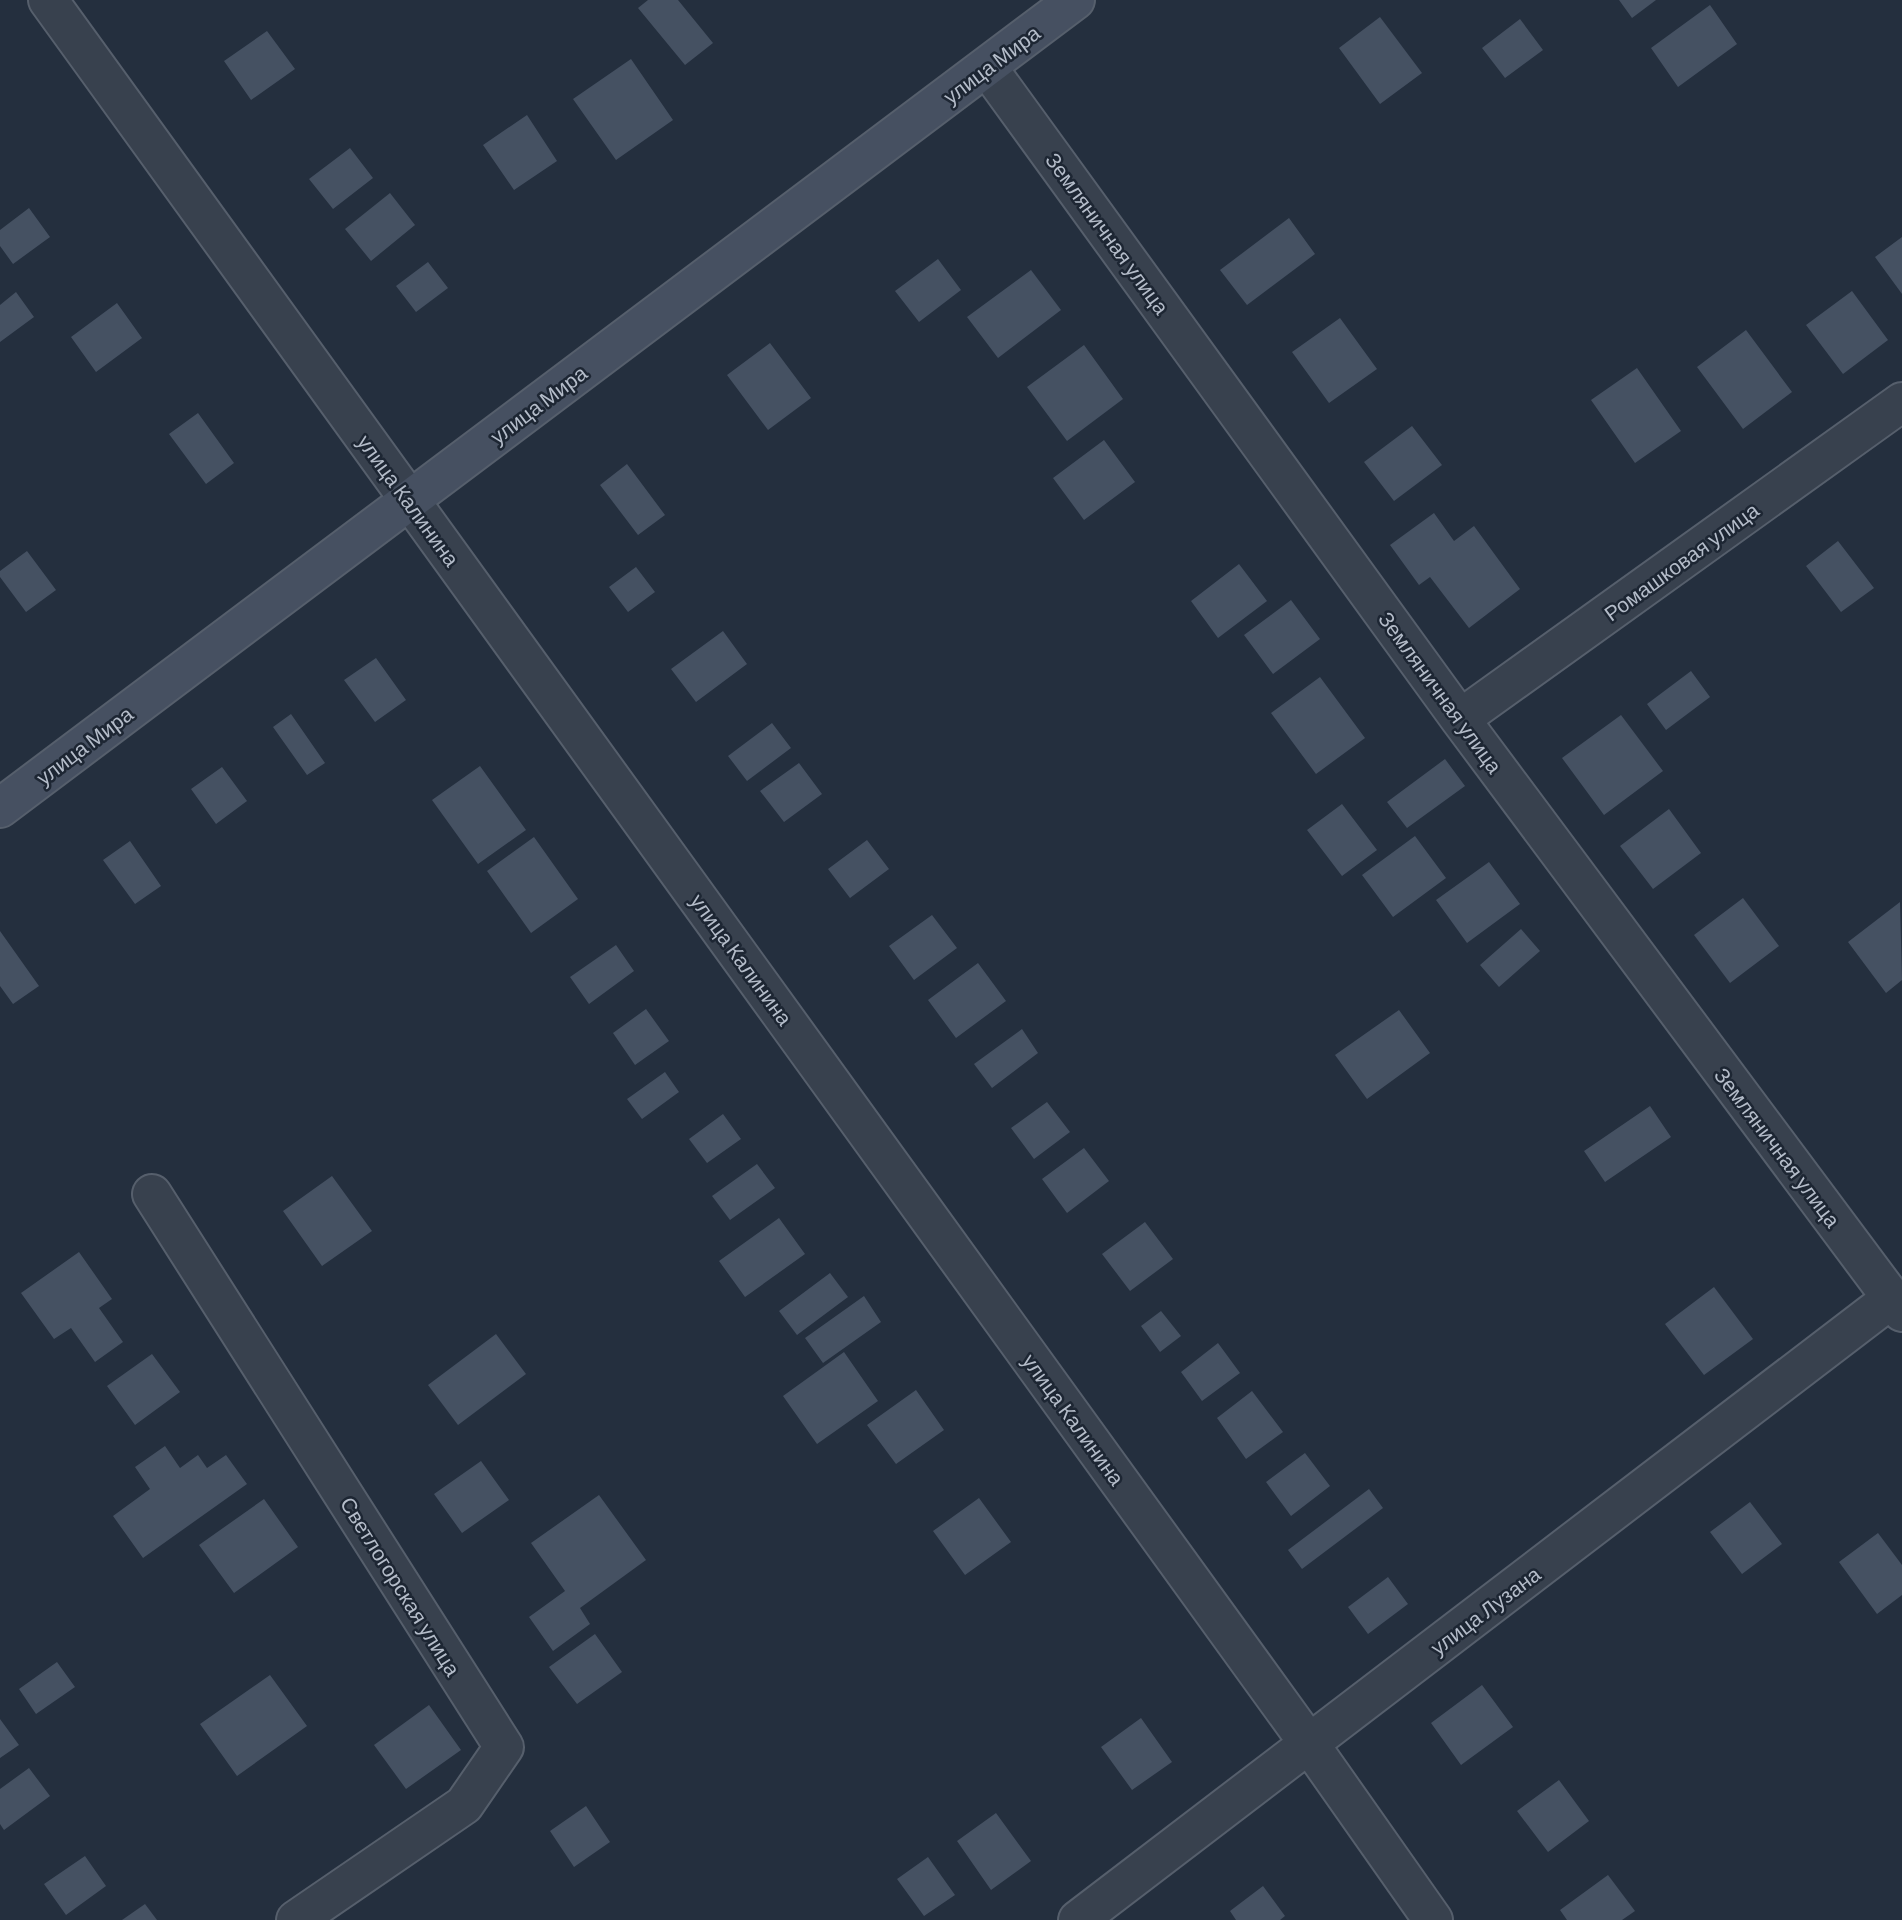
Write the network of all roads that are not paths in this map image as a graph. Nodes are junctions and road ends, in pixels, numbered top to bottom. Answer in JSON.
{"nodes":[{"id":1,"x":48,"y":0,"type":"edge"},
{"id":2,"x":1075,"y":0,"type":"edge"},
{"id":3,"x":987,"y":67,"type":"junction"},
{"id":4,"x":1902,"y":402,"type":"edge"},
{"id":5,"x":410,"y":500,"type":"junction"},
{"id":6,"x":1461,"y":719,"type":"junction"},
{"id":7,"x":0,"y":808,"type":"edge"},
{"id":8,"x":152,"y":1194,"type":"dead end"},
{"id":9,"x":1897,"y":1306,"type":"edge"},
{"id":10,"x":1310,"y":1745,"type":"junction"},
{"id":11,"x":296,"y":1920,"type":"edge"},
{"id":12,"x":1078,"y":1920,"type":"edge"},
{"id":13,"x":1433,"y":1920,"type":"edge"}],
"edges":[{"from":1,"to":5,"type":"street","name":"улица Калинина"},
{"from":2,"to":3,"type":"main road","name":"улица Мира"},
{"from":3,"to":5,"type":"main road","name":"улица Мира"},
{"from":3,"to":6,"type":"street","name":"Земляничная улица"},
{"from":4,"to":6,"type":"street","name":"Ромашковая улица"},
{"from":5,"to":7,"type":"main road","name":"улица Мира"},
{"from":5,"to":10,"type":"street","name":"улица Калинина"},
{"from":6,"to":9,"type":"street","name":"Земляничная улица"},
{"from":8,"to":11,"type":"street","name":"Светлогорская улица"},
{"from":9,"to":10,"type":"street","name":"улица Лузана"},
{"from":10,"to":12,"type":"street","name":"улица Лузана"},
{"from":10,"to":13,"type":"street","name":"улица Калинина"}]}
